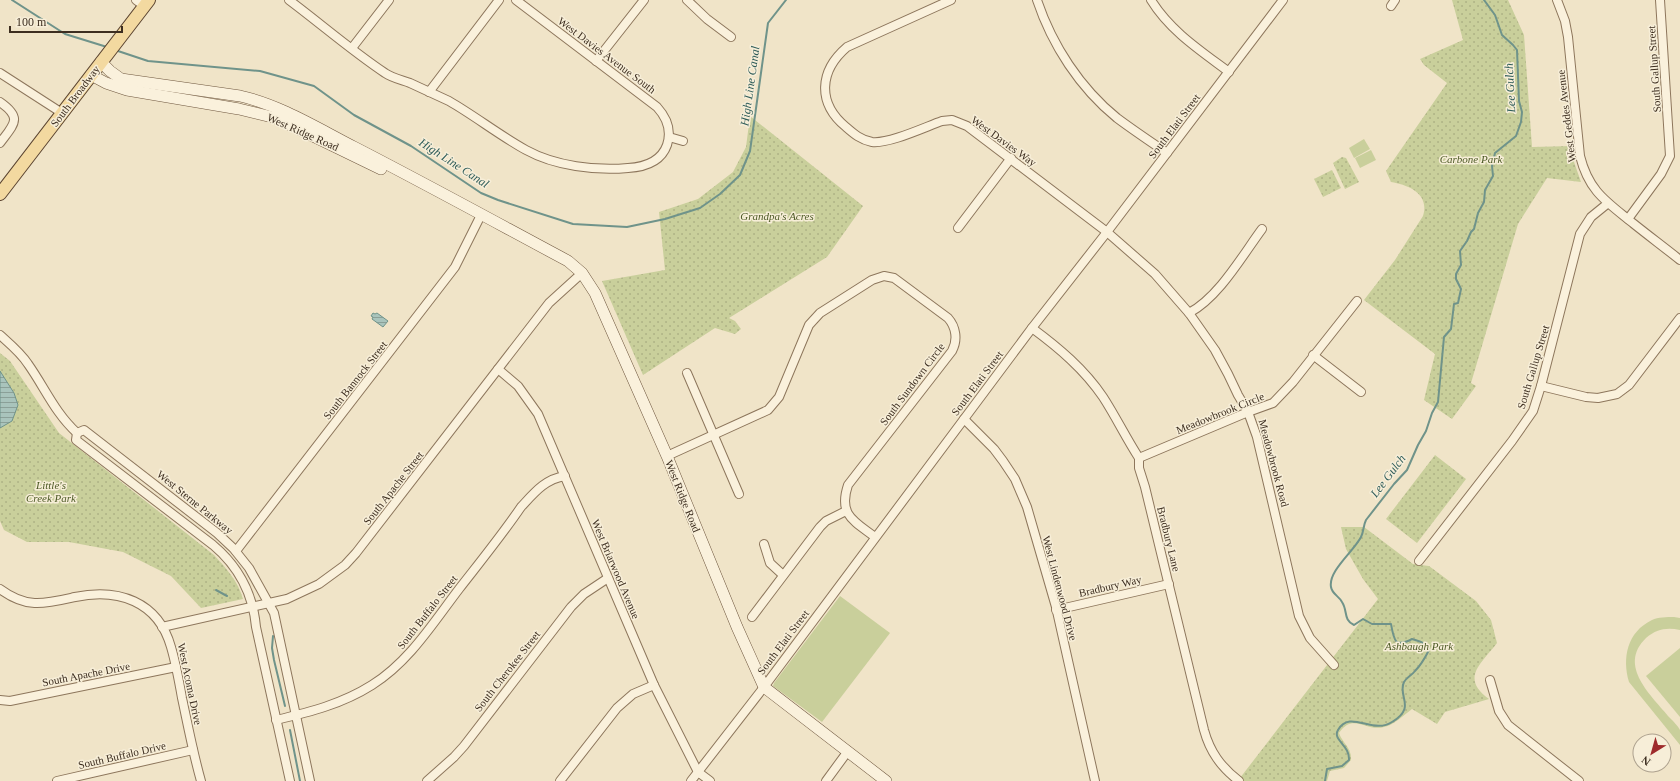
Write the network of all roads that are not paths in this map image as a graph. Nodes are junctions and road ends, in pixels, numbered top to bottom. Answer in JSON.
{"nodes":[{"id":1,"x":288,"y":0,"type":"edge"},
{"id":2,"x":389,"y":0,"type":"edge"},
{"id":3,"x":499,"y":0,"type":"edge"},
{"id":4,"x":516,"y":0,"type":"edge"},
{"id":5,"x":644,"y":0,"type":"edge"},
{"id":6,"x":688,"y":0,"type":"edge"},
{"id":7,"x":951,"y":0,"type":"edge"},
{"id":8,"x":1037,"y":0,"type":"edge"},
{"id":9,"x":1151,"y":0,"type":"edge"},
{"id":10,"x":1283,"y":0,"type":"edge"},
{"id":11,"x":1557,"y":0,"type":"edge"},
{"id":12,"x":1660,"y":0,"type":"edge"},
{"id":13,"x":143,"y":2,"type":"edge"},
{"id":14,"x":731,"y":37,"type":"dead end"},
{"id":15,"x":352,"y":48,"type":"junction"},
{"id":16,"x":596,"y":61,"type":"junction"},
{"id":17,"x":101,"y":62,"type":"junction"},
{"id":18,"x":1229,"y":72,"type":"junction"},
{"id":19,"x":0,"y":73,"type":"edge"},
{"id":20,"x":91,"y":76,"type":"junction"},
{"id":21,"x":429,"y":92,"type":"junction"},
{"id":22,"x":0,"y":102,"type":"edge"},
{"id":23,"x":62,"y":113,"type":"junction"},
{"id":24,"x":669,"y":137,"type":"junction"},
{"id":25,"x":683,"y":141,"type":"dead end"},
{"id":26,"x":0,"y":143,"type":"edge"},
{"id":27,"x":1167,"y":153,"type":"junction"},
{"id":28,"x":1011,"y":158,"type":"junction"},
{"id":29,"x":1,"y":192,"type":"edge"},
{"id":30,"x":1607,"y":204,"type":"junction"},
{"id":31,"x":481,"y":215,"type":"junction"},
{"id":32,"x":1628,"y":219,"type":"junction"},
{"id":33,"x":958,"y":228,"type":"dead end"},
{"id":34,"x":1262,"y":230,"type":"dead end"},
{"id":35,"x":1107,"y":232,"type":"junction"},
{"id":36,"x":1680,"y":260,"type":"edge"},
{"id":37,"x":582,"y":273,"type":"junction"},
{"id":38,"x":1357,"y":301,"type":"dead end"},
{"id":39,"x":1189,"y":313,"type":"junction"},
{"id":40,"x":1680,"y":318,"type":"edge"},
{"id":41,"x":1032,"y":328,"type":"junction"},
{"id":42,"x":0,"y":335,"type":"edge"},
{"id":43,"x":1314,"y":355,"type":"junction"},
{"id":44,"x":498,"y":369,"type":"junction"},
{"id":45,"x":687,"y":373,"type":"dead end"},
{"id":46,"x":1541,"y":386,"type":"junction"},
{"id":47,"x":1361,"y":392,"type":"dead end"},
{"id":48,"x":1248,"y":412,"type":"junction"},
{"id":49,"x":964,"y":419,"type":"junction"},
{"id":50,"x":77,"y":433,"type":"junction"},
{"id":51,"x":713,"y":434,"type":"junction"},
{"id":52,"x":667,"y":456,"type":"junction"},
{"id":53,"x":1139,"y":458,"type":"junction"},
{"id":54,"x":565,"y":476,"type":"junction"},
{"id":55,"x":168,"y":494,"type":"junction"},
{"id":56,"x":740,"y":494,"type":"dead end"},
{"id":57,"x":160,"y":505,"type":"junction"},
{"id":58,"x":846,"y":511,"type":"junction"},
{"id":59,"x":875,"y":537,"type":"junction"},
{"id":60,"x":764,"y":544,"type":"dead end"},
{"id":61,"x":236,"y":552,"type":"junction"},
{"id":62,"x":1419,"y":561,"type":"dead end"},
{"id":63,"x":784,"y":575,"type":"junction"},
{"id":64,"x":608,"y":578,"type":"junction"},
{"id":65,"x":1169,"y":584,"type":"junction"},
{"id":66,"x":0,"y":589,"type":"edge"},
{"id":67,"x":269,"y":603,"type":"junction"},
{"id":68,"x":254,"y":607,"type":"junction"},
{"id":69,"x":1056,"y":610,"type":"junction"},
{"id":70,"x":752,"y":617,"type":"dead end"},
{"id":71,"x":162,"y":627,"type":"junction"},
{"id":72,"x":1334,"y":665,"type":"dead end"},
{"id":73,"x":176,"y":667,"type":"junction"},
{"id":74,"x":1490,"y":680,"type":"dead end"},
{"id":75,"x":654,"y":685,"type":"junction"},
{"id":76,"x":764,"y":687,"type":"junction"},
{"id":77,"x":0,"y":700,"type":"edge"},
{"id":78,"x":296,"y":716,"type":"junction"},
{"id":79,"x":276,"y":720,"type":"junction"},
{"id":80,"x":193,"y":750,"type":"junction"},
{"id":81,"x":848,"y":751,"type":"junction"},
{"id":82,"x":698,"y":772,"type":"junction"},
{"id":83,"x":56,"y":781,"type":"edge"},
{"id":84,"x":201,"y":781,"type":"edge"},
{"id":85,"x":290,"y":781,"type":"edge"},
{"id":86,"x":310,"y":781,"type":"edge"},
{"id":87,"x":426,"y":781,"type":"edge"},
{"id":88,"x":560,"y":781,"type":"edge"},
{"id":89,"x":691,"y":781,"type":"edge"},
{"id":90,"x":710,"y":781,"type":"edge"},
{"id":91,"x":826,"y":781,"type":"edge"},
{"id":92,"x":886,"y":781,"type":"edge"},
{"id":93,"x":1095,"y":781,"type":"edge"},
{"id":94,"x":1239,"y":781,"type":"edge"},
{"id":95,"x":1579,"y":781,"type":"edge"}],
"edges":[{"from":1,"to":15,"type":"street"},
{"from":2,"to":15,"type":"street"},
{"from":3,"to":21,"type":"street"},
{"from":4,"to":16,"type":"street","name":"West Davies Avenue South"},
{"from":5,"to":16,"type":"street"},
{"from":6,"to":14,"type":"street"},
{"from":7,"to":28,"type":"street","name":"West Davies Way"},
{"from":8,"to":27,"type":"street"},
{"from":9,"to":18,"type":"street"},
{"from":10,"to":18,"type":"street","name":"South Elati Street"},
{"from":11,"to":30,"type":"street","name":"West Geddes Avenue"},
{"from":12,"to":32,"type":"street","name":"South Gallup Street"},
{"from":13,"to":17,"type":"main road","name":"South Broadway"},
{"from":15,"to":21,"type":"street"},
{"from":16,"to":24,"type":"street","name":"West Davies Avenue South"},
{"from":17,"to":20,"type":"main road","name":"South Broadway"},
{"from":17,"to":31,"type":"street","name":"West Ridge Road"},
{"from":18,"to":27,"type":"street","name":"South Elati Street"},
{"from":19,"to":23,"type":"street"},
{"from":20,"to":23,"type":"main road","name":"South Broadway"},
{"from":20,"to":31,"type":"street","name":"West Ridge Road"},
{"from":21,"to":24,"type":"street"},
{"from":22,"to":26,"type":"street"},
{"from":23,"to":29,"type":"main road","name":"South Broadway"},
{"from":24,"to":25,"type":"street"},
{"from":27,"to":35,"type":"street","name":"South Elati Street"},
{"from":28,"to":33,"type":"street"},
{"from":28,"to":35,"type":"street","name":"West Davies Way"},
{"from":30,"to":32,"type":"street","name":"West Geddes Avenue"},
{"from":30,"to":46,"type":"street","name":"South Gallup Street"},
{"from":31,"to":37,"type":"street","name":"West Ridge Road"},
{"from":31,"to":61,"type":"street","name":"South Bannock Street"},
{"from":32,"to":36,"type":"street","name":"West Geddes Avenue"},
{"from":34,"to":39,"type":"street"},
{"from":35,"to":39,"type":"street","name":"Meadowbrook Road"},
{"from":35,"to":41,"type":"street","name":"South Elati Street"},
{"from":37,"to":44,"type":"street","name":"South Apache Street"},
{"from":37,"to":52,"type":"street","name":"West Ridge Road"},
{"from":38,"to":43,"type":"street","name":"Meadowbrook Circle"},
{"from":39,"to":48,"type":"street","name":"Meadowbrook Road"},
{"from":40,"to":46,"type":"street"},
{"from":41,"to":49,"type":"street","name":"South Elati Street"},
{"from":41,"to":53,"type":"street","name":"Bradbury Lane"},
{"from":42,"to":50,"type":"street","name":"West Sterne Parkway"},
{"from":43,"to":47,"type":"street"},
{"from":43,"to":48,"type":"street","name":"Meadowbrook Circle"},
{"from":44,"to":54,"type":"street","name":"West Briarwood Avenue"},
{"from":44,"to":67,"type":"street","name":"South Apache Street"},
{"from":45,"to":51,"type":"street"},
{"from":46,"to":62,"type":"street","name":"South Gallup Street"},
{"from":48,"to":53,"type":"street","name":"Meadowbrook Circle"},
{"from":48,"to":72,"type":"street","name":"Meadowbrook Road"},
{"from":49,"to":59,"type":"street","name":"South Elati Street"},
{"from":49,"to":69,"type":"street","name":"West Lindenwood Drive"},
{"from":50,"to":55,"type":"street","name":"West Sterne Parkway"},
{"from":50,"to":57,"type":"street","name":"West Sterne Parkway"},
{"from":51,"to":52,"type":"street","name":"South Sundown Circle"},
{"from":51,"to":56,"type":"street"},
{"from":51,"to":58,"type":"street","name":"South Sundown Circle"},
{"from":52,"to":76,"type":"street","name":"West Ridge Road"},
{"from":53,"to":65,"type":"street","name":"Bradbury Lane"},
{"from":54,"to":64,"type":"street","name":"West Briarwood Avenue"},
{"from":54,"to":78,"type":"street","name":"South Buffalo Street"},
{"from":55,"to":57,"type":"street"},
{"from":55,"to":61,"type":"street","name":"West Sterne Parkway"},
{"from":57,"to":68,"type":"street","name":"West Sterne Parkway"},
{"from":58,"to":59,"type":"street"},
{"from":58,"to":63,"type":"street"},
{"from":59,"to":76,"type":"street","name":"South Elati Street"},
{"from":60,"to":63,"type":"street"},
{"from":61,"to":67,"type":"street","name":"West Sterne Parkway"},
{"from":63,"to":70,"type":"street"},
{"from":64,"to":75,"type":"street","name":"West Briarwood Avenue"},
{"from":64,"to":87,"type":"street","name":"South Cherokee Street"},
{"from":65,"to":69,"type":"street","name":"Bradbury Way"},
{"from":65,"to":94,"type":"street","name":"Bradbury Lane"},
{"from":66,"to":71,"type":"street","name":"West Acoma Drive"},
{"from":67,"to":68,"type":"street","name":"South Apache Street"},
{"from":67,"to":78,"type":"street","name":"West Sterne Parkway"},
{"from":68,"to":71,"type":"street","name":"South Apache Street"},
{"from":68,"to":79,"type":"street","name":"West Sterne Parkway"},
{"from":69,"to":93,"type":"street","name":"West Lindenwood Drive"},
{"from":71,"to":73,"type":"street","name":"West Acoma Drive"},
{"from":73,"to":77,"type":"street","name":"South Apache Drive"},
{"from":73,"to":80,"type":"street","name":"West Acoma Drive"},
{"from":74,"to":95,"type":"street"},
{"from":75,"to":82,"type":"street","name":"West Briarwood Avenue"},
{"from":75,"to":88,"type":"street"},
{"from":76,"to":81,"type":"street","name":"West Ridge Road"},
{"from":76,"to":82,"type":"street","name":"South Elati Street"},
{"from":78,"to":79,"type":"street","name":"South Buffalo Street"},
{"from":78,"to":86,"type":"street","name":"West Sterne Parkway"},
{"from":79,"to":85,"type":"street","name":"West Sterne Parkway"},
{"from":80,"to":83,"type":"street","name":"South Buffalo Drive"},
{"from":80,"to":84,"type":"street","name":"West Acoma Drive"},
{"from":81,"to":91,"type":"street"},
{"from":81,"to":92,"type":"street","name":"West Ridge Road"},
{"from":82,"to":89,"type":"street","name":"South Elati Street"},
{"from":82,"to":90,"type":"street","name":"West Briarwood Avenue"}]}
